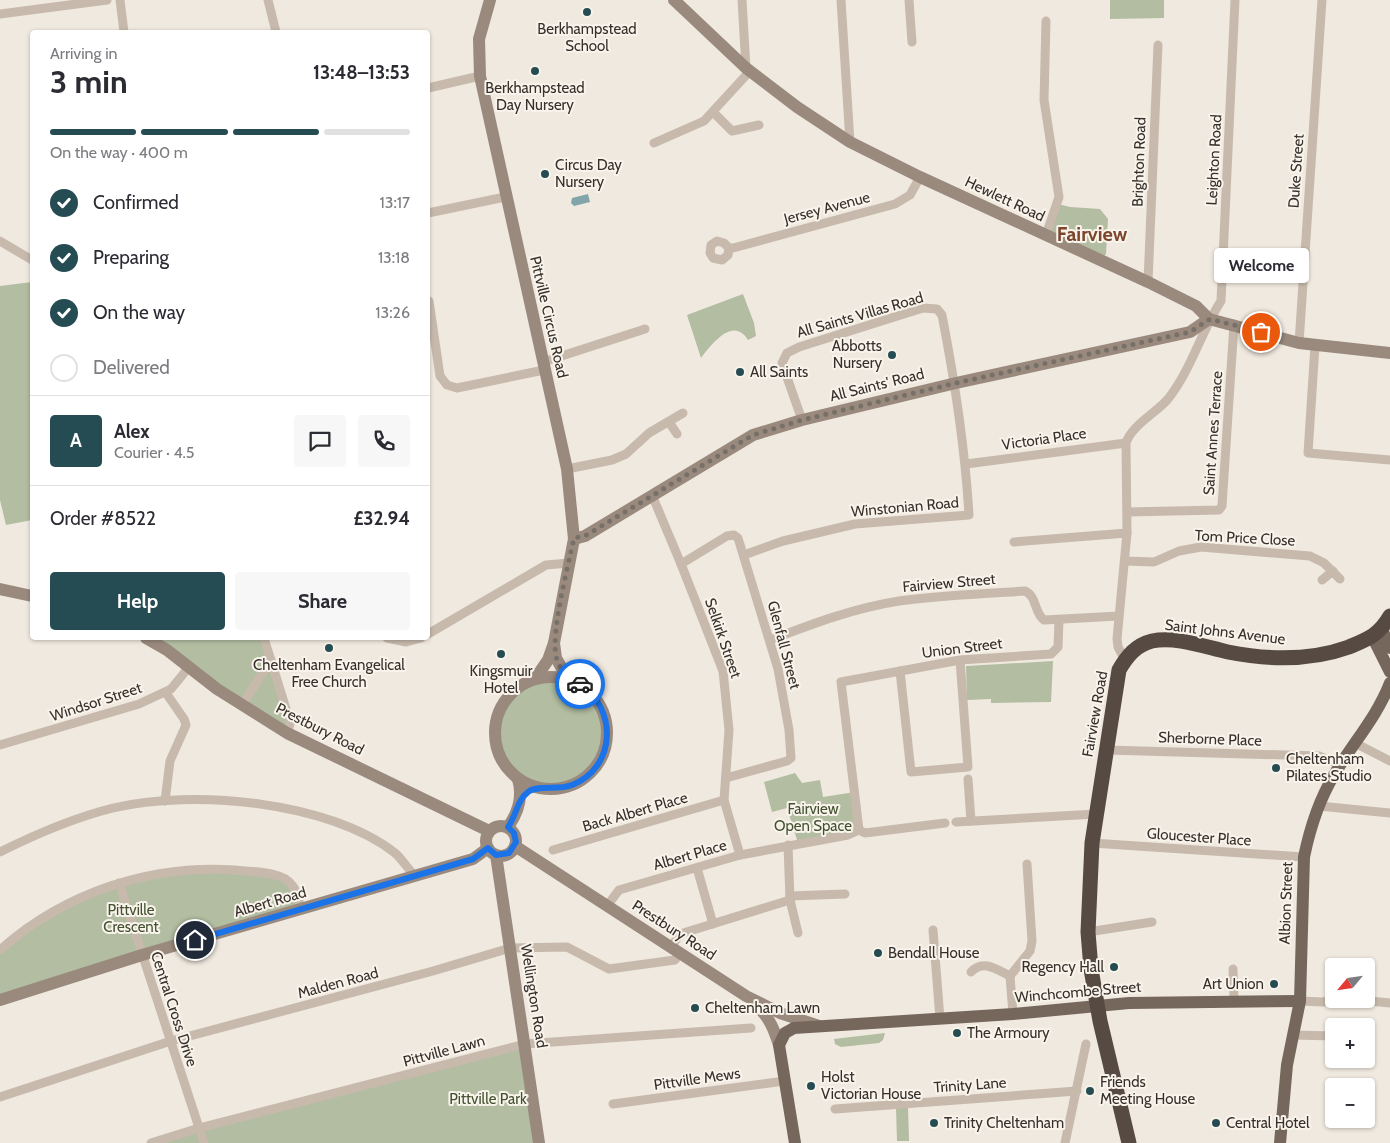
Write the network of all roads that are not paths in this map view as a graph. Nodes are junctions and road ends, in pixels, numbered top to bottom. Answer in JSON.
{"nodes":[{"id":1,"x":107,"y":0,"type":"edge"},
{"id":2,"x":120,"y":0,"type":"edge"},
{"id":3,"x":268,"y":0,"type":"edge"},
{"id":4,"x":490,"y":0,"type":"edge"},
{"id":5,"x":674,"y":0,"type":"edge"},
{"id":6,"x":742,"y":0,"type":"edge"},
{"id":7,"x":841,"y":0,"type":"edge"},
{"id":8,"x":909,"y":0,"type":"edge"},
{"id":9,"x":1235,"y":0,"type":"edge"},
{"id":10,"x":1322,"y":0,"type":"edge"},
{"id":11,"x":0,"y":14,"type":"edge"},
{"id":12,"x":1046,"y":21,"type":"dead end"},
{"id":13,"x":124,"y":30,"type":"edge"},
{"id":14,"x":276,"y":30,"type":"edge"},
{"id":15,"x":912,"y":42,"type":"dead end"},
{"id":16,"x":1158,"y":44,"type":"dead end"},
{"id":17,"x":748,"y":69,"type":"junction"},
{"id":18,"x":480,"y":76,"type":"junction"},
{"id":19,"x":430,"y":88,"type":"edge"},
{"id":20,"x":713,"y":112,"type":"junction"},
{"id":21,"x":759,"y":125,"type":"dead end"},
{"id":22,"x":654,"y":142,"type":"dead end"},
{"id":23,"x":850,"y":142,"type":"junction"},
{"id":24,"x":920,"y":177,"type":"junction"},
{"id":25,"x":505,"y":196,"type":"junction"},
{"id":26,"x":430,"y":213,"type":"edge"},
{"id":27,"x":1046,"y":235,"type":"junction"},
{"id":28,"x":0,"y":241,"type":"edge"},
{"id":29,"x":729,"y":248,"type":"dead end"},
{"id":30,"x":30,"y":259,"type":"edge"},
{"id":31,"x":1148,"y":282,"type":"junction"},
{"id":32,"x":430,"y":307,"type":"edge"},
{"id":33,"x":1210,"y":319,"type":"junction"},
{"id":34,"x":1234,"y":324,"type":"junction"},
{"id":35,"x":645,"y":329,"type":"dead end"},
{"id":36,"x":1299,"y":343,"type":"junction"},
{"id":37,"x":1315,"y":346,"type":"junction"},
{"id":38,"x":1390,"y":353,"type":"edge"},
{"id":39,"x":544,"y":366,"type":"junction"},
{"id":40,"x":956,"y":383,"type":"junction"},
{"id":41,"x":683,"y":413,"type":"dead end"},
{"id":42,"x":802,"y":420,"type":"junction"},
{"id":43,"x":669,"y":422,"type":"junction"},
{"id":44,"x":677,"y":434,"type":"dead end"},
{"id":45,"x":1126,"y":443,"type":"junction"},
{"id":46,"x":1390,"y":460,"type":"edge"},
{"id":47,"x":966,"y":464,"type":"junction"},
{"id":48,"x":567,"y":469,"type":"junction"},
{"id":49,"x":652,"y":495,"type":"junction"},
{"id":50,"x":1128,"y":512,"type":"junction"},
{"id":51,"x":1127,"y":533,"type":"junction"},
{"id":52,"x":574,"y":538,"type":"junction"},
{"id":53,"x":1014,"y":542,"type":"dead end"},
{"id":54,"x":744,"y":555,"type":"junction"},
{"id":55,"x":1125,"y":561,"type":"junction"},
{"id":56,"x":569,"y":563,"type":"junction"},
{"id":57,"x":681,"y":564,"type":"junction"},
{"id":58,"x":1332,"y":571,"type":"junction"},
{"id":59,"x":1340,"y":578,"type":"dead end"},
{"id":60,"x":1322,"y":580,"type":"dead end"},
{"id":61,"x":0,"y":589,"type":"edge"},
{"id":62,"x":30,"y":596,"type":"edge"},
{"id":63,"x":1119,"y":616,"type":"junction"},
{"id":64,"x":1390,"y":616,"type":"edge"},
{"id":65,"x":1059,"y":620,"type":"junction"},
{"id":66,"x":1382,"y":630,"type":"edge"},
{"id":67,"x":430,"y":633,"type":"edge"},
{"id":68,"x":149,"y":640,"type":"edge"},
{"id":69,"x":265,"y":640,"type":"edge"},
{"id":70,"x":397,"y":640,"type":"edge"},
{"id":71,"x":414,"y":640,"type":"edge"},
{"id":72,"x":770,"y":640,"type":"junction"},
{"id":73,"x":554,"y":643,"type":"junction"},
{"id":74,"x":1390,"y":648,"type":"edge"},
{"id":75,"x":271,"y":660,"type":"junction"},
{"id":76,"x":960,"y":660,"type":"junction"},
{"id":77,"x":1125,"y":660,"type":"junction"},
{"id":78,"x":189,"y":667,"type":"junction"},
{"id":79,"x":900,"y":670,"type":"junction"},
{"id":80,"x":1390,"y":672,"type":"edge"},
{"id":81,"x":534,"y":679,"type":"junction"},
{"id":82,"x":568,"y":679,"type":"junction"},
{"id":83,"x":1390,"y":683,"type":"edge"},
{"id":84,"x":166,"y":692,"type":"junction"},
{"id":85,"x":242,"y":705,"type":"junction"},
{"id":86,"x":287,"y":733,"type":"junction"},
{"id":87,"x":1355,"y":743,"type":"junction"},
{"id":88,"x":0,"y":745,"type":"edge"},
{"id":89,"x":1107,"y":750,"type":"junction"},
{"id":90,"x":1390,"y":761,"type":"edge"},
{"id":91,"x":1340,"y":766,"type":"junction"},
{"id":92,"x":726,"y":778,"type":"junction"},
{"id":93,"x":518,"y":779,"type":"junction"},
{"id":94,"x":968,"y":779,"type":"dead end"},
{"id":95,"x":536,"y":788,"type":"junction"},
{"id":96,"x":520,"y":799,"type":"junction"},
{"id":97,"x":724,"y":800,"type":"junction"},
{"id":98,"x":165,"y":801,"type":"junction"},
{"id":99,"x":1319,"y":806,"type":"junction"},
{"id":100,"x":1390,"y":813,"type":"edge"},
{"id":101,"x":1096,"y":814,"type":"junction"},
{"id":102,"x":972,"y":821,"type":"junction"},
{"id":103,"x":956,"y":822,"type":"dead end"},
{"id":104,"x":945,"y":823,"type":"dead end"},
{"id":105,"x":508,"y":827,"type":"junction"},
{"id":106,"x":859,"y":830,"type":"junction"},
{"id":107,"x":489,"y":831,"type":"junction"},
{"id":108,"x":1092,"y":843,"type":"junction"},
{"id":109,"x":788,"y":845,"type":"junction"},
{"id":110,"x":515,"y":846,"type":"junction"},
{"id":111,"x":553,"y":850,"type":"dead end"},
{"id":112,"x":492,"y":851,"type":"junction"},
{"id":113,"x":0,"y":852,"type":"edge"},
{"id":114,"x":740,"y":855,"type":"junction"},
{"id":115,"x":1304,"y":857,"type":"junction"},
{"id":116,"x":1027,"y":864,"type":"dead end"},
{"id":117,"x":697,"y":868,"type":"junction"},
{"id":118,"x":415,"y":876,"type":"junction"},
{"id":119,"x":120,"y":883,"type":"junction"},
{"id":120,"x":845,"y":894,"type":"dead end"},
{"id":121,"x":790,"y":898,"type":"junction"},
{"id":122,"x":607,"y":906,"type":"junction"},
{"id":123,"x":302,"y":910,"type":"junction"},
{"id":124,"x":1152,"y":922,"type":"dead end"},
{"id":125,"x":713,"y":924,"type":"junction"},
{"id":126,"x":933,"y":930,"type":"dead end"},
{"id":127,"x":1088,"y":932,"type":"junction"},
{"id":128,"x":798,"y":933,"type":"dead end"},
{"id":129,"x":510,"y":948,"type":"junction"},
{"id":130,"x":0,"y":950,"type":"edge"},
{"id":131,"x":676,"y":950,"type":"junction"},
{"id":132,"x":142,"y":955,"type":"junction"},
{"id":133,"x":1233,"y":969,"type":"dead end"},
{"id":134,"x":971,"y":972,"type":"dead end"},
{"id":135,"x":1010,"y":976,"type":"junction"},
{"id":136,"x":746,"y":996,"type":"junction"},
{"id":137,"x":0,"y":1000,"type":"edge"},
{"id":138,"x":1300,"y":1001,"type":"junction"},
{"id":139,"x":1234,"y":1002,"type":"junction"},
{"id":140,"x":1325,"y":1002,"type":"edge"},
{"id":141,"x":1375,"y":1002,"type":"edge"},
{"id":142,"x":1390,"y":1003,"type":"edge"},
{"id":143,"x":1097,"y":1005,"type":"junction"},
{"id":144,"x":1013,"y":1014,"type":"junction"},
{"id":145,"x":940,"y":1019,"type":"junction"},
{"id":146,"x":822,"y":1027,"type":"junction"},
{"id":147,"x":751,"y":1028,"type":"dead end"},
{"id":148,"x":1293,"y":1034,"type":"junction"},
{"id":149,"x":1325,"y":1036,"type":"edge"},
{"id":150,"x":171,"y":1041,"type":"junction"},
{"id":151,"x":525,"y":1044,"type":"junction"},
{"id":152,"x":1086,"y":1044,"type":"dead end"},
{"id":153,"x":779,"y":1045,"type":"junction"},
{"id":154,"x":785,"y":1081,"type":"junction"},
{"id":155,"x":1077,"y":1091,"type":"junction"},
{"id":156,"x":0,"y":1097,"type":"edge"},
{"id":157,"x":613,"y":1104,"type":"dead end"},
{"id":158,"x":835,"y":1109,"type":"dead end"},
{"id":159,"x":199,"y":1128,"type":"junction"},
{"id":160,"x":152,"y":1143,"type":"edge"},
{"id":161,"x":204,"y":1143,"type":"edge"},
{"id":162,"x":539,"y":1143,"type":"edge"},
{"id":163,"x":795,"y":1143,"type":"edge"},
{"id":164,"x":1065,"y":1143,"type":"edge"},
{"id":165,"x":1129,"y":1143,"type":"edge"},
{"id":166,"x":1280,"y":1143,"type":"edge"}],
"edges":[{"from":1,"to":11,"type":"street"},
{"from":2,"to":13,"type":"street"},
{"from":3,"to":14,"type":"street"},
{"from":4,"to":18,"type":"street","name":"Pittville Circus Road"},
{"from":5,"to":17,"type":"street","name":"Hewlett Road"},
{"from":6,"to":17,"type":"street"},
{"from":7,"to":23,"type":"street"},
{"from":8,"to":15,"type":"street"},
{"from":9,"to":33,"type":"street","name":"Leighton Road"},
{"from":10,"to":36,"type":"street","name":"Duke Street"},
{"from":12,"to":27,"type":"street"},
{"from":16,"to":31,"type":"street","name":"Brighton Road"},
{"from":17,"to":20,"type":"street"},
{"from":17,"to":23,"type":"street","name":"Hewlett Road"},
{"from":18,"to":19,"type":"street"},
{"from":18,"to":25,"type":"street","name":"Pittville Circus Road"},
{"from":20,"to":21,"type":"street"},
{"from":20,"to":22,"type":"street"},
{"from":23,"to":24,"type":"street","name":"Hewlett Road"},
{"from":24,"to":27,"type":"street","name":"Hewlett Road"},
{"from":24,"to":29,"type":"street","name":"Jersey Avenue"},
{"from":25,"to":26,"type":"street"},
{"from":25,"to":39,"type":"street","name":"Pittville Circus Road"},
{"from":27,"to":31,"type":"street","name":"Hewlett Road"},
{"from":28,"to":30,"type":"street"},
{"from":31,"to":33,"type":"street","name":"Hewlett Road"},
{"from":32,"to":39,"type":"street"},
{"from":33,"to":34,"type":"street","name":"Hewlett Road"},
{"from":33,"to":40,"type":"street","name":"All Saints' Road"},
{"from":33,"to":45,"type":"street"},
{"from":34,"to":36,"type":"street","name":"Hewlett Road"},
{"from":34,"to":50,"type":"street","name":"Saint Annes Terrace"},
{"from":35,"to":39,"type":"street"},
{"from":36,"to":37,"type":"street","name":"Hewlett Road"},
{"from":37,"to":38,"type":"street","name":"Hewlett Road"},
{"from":37,"to":46,"type":"street"},
{"from":39,"to":48,"type":"street","name":"Pittville Circus Road"},
{"from":40,"to":42,"type":"street","name":"All Saints' Road"},
{"from":40,"to":42,"type":"street","name":"All Saints Villas Road"},
{"from":40,"to":47,"type":"street","name":"Winstonian Road"},
{"from":41,"to":43,"type":"street"},
{"from":42,"to":49,"type":"street","name":"All Saints' Road"},
{"from":43,"to":44,"type":"street"},
{"from":43,"to":48,"type":"street"},
{"from":45,"to":47,"type":"street","name":"Victoria Place"},
{"from":45,"to":50,"type":"street","name":"Fairview Road"},
{"from":47,"to":54,"type":"street","name":"Winstonian Road"},
{"from":48,"to":52,"type":"street","name":"Pittville Circus Road"},
{"from":49,"to":52,"type":"street","name":"All Saints' Road"},
{"from":49,"to":57,"type":"street","name":"Selkirk Street"},
{"from":50,"to":51,"type":"street","name":"Fairview Road"},
{"from":51,"to":53,"type":"street"},
{"from":51,"to":55,"type":"street","name":"Fairview Road"},
{"from":52,"to":56,"type":"street","name":"Pittville Circus Road"},
{"from":54,"to":57,"type":"street","name":"Glenfall Street"},
{"from":54,"to":72,"type":"street","name":"Glenfall Street"},
{"from":55,"to":58,"type":"street","name":"Tom Price Close"},
{"from":55,"to":63,"type":"street","name":"Fairview Road"},
{"from":56,"to":67,"type":"street"},
{"from":56,"to":73,"type":"street","name":"Pittville Circus Road"},
{"from":57,"to":92,"type":"street","name":"Selkirk Street"},
{"from":58,"to":59,"type":"street","name":"Tom Price Close"},
{"from":58,"to":60,"type":"street"},
{"from":61,"to":62,"type":"street"},
{"from":63,"to":65,"type":"street","name":"Fairview Street"},
{"from":63,"to":77,"type":"street","name":"Fairview Road"},
{"from":64,"to":66,"type":"highway"},
{"from":65,"to":72,"type":"street","name":"Fairview Street"},
{"from":65,"to":76,"type":"street","name":"Union Street"},
{"from":66,"to":74,"type":"main road"},
{"from":66,"to":77,"type":"highway","name":"Saint Johns Avenue"},
{"from":66,"to":80,"type":"main road"},
{"from":68,"to":78,"type":"street","name":"Prestbury Road"},
{"from":69,"to":75,"type":"street"},
{"from":70,"to":71,"type":"street"},
{"from":72,"to":92,"type":"street","name":"Glenfall Street"},
{"from":73,"to":81,"type":"street","name":"Pittville Circus Road"},
{"from":73,"to":82,"type":"street","name":"Pittville Circus Road"},
{"from":75,"to":85,"type":"street"},
{"from":75,"to":86,"type":"street"},
{"from":76,"to":79,"type":"street","name":"Union Street"},
{"from":76,"to":79,"type":"street"},
{"from":77,"to":89,"type":"highway","name":"Fairview Road"},
{"from":78,"to":84,"type":"street","name":"Windsor Street"},
{"from":78,"to":85,"type":"street","name":"Prestbury Road"},
{"from":79,"to":106,"type":"street","name":"Union Street"},
{"from":81,"to":82,"type":"street"},
{"from":81,"to":93,"type":"street"},
{"from":82,"to":95,"type":"street"},
{"from":83,"to":87,"type":"main road","name":"Albion Street"},
{"from":84,"to":88,"type":"street","name":"Windsor Street"},
{"from":84,"to":98,"type":"street"},
{"from":85,"to":86,"type":"street","name":"Prestbury Road"},
{"from":86,"to":107,"type":"street","name":"Prestbury Road"},
{"from":87,"to":90,"type":"street"},
{"from":87,"to":91,"type":"main road","name":"Albion Street"},
{"from":89,"to":91,"type":"street","name":"Sherborne Place"},
{"from":89,"to":101,"type":"highway","name":"Fairview Road"},
{"from":91,"to":99,"type":"main road","name":"Albion Street"},
{"from":92,"to":97,"type":"street","name":"Selkirk Street"},
{"from":93,"to":95,"type":"street"},
{"from":93,"to":96,"type":"street"},
{"from":94,"to":102,"type":"street"},
{"from":95,"to":96,"type":"street"},
{"from":96,"to":105,"type":"street"},
{"from":97,"to":111,"type":"street","name":"Back Albert Place"},
{"from":97,"to":114,"type":"street","name":"Selkirk Street"},
{"from":98,"to":113,"type":"street"},
{"from":98,"to":118,"type":"street"},
{"from":99,"to":100,"type":"street"},
{"from":99,"to":115,"type":"main road","name":"Albion Street"},
{"from":101,"to":102,"type":"street"},
{"from":101,"to":108,"type":"highway","name":"Fairview Road"},
{"from":102,"to":103,"type":"street"},
{"from":104,"to":106,"type":"street","name":"Albert Place"},
{"from":105,"to":107,"type":"street"},
{"from":105,"to":110,"type":"street"},
{"from":106,"to":109,"type":"street","name":"Albert Place"},
{"from":107,"to":112,"type":"street"},
{"from":108,"to":115,"type":"street","name":"Gloucester Place"},
{"from":108,"to":127,"type":"highway","name":"Fairview Road"},
{"from":109,"to":114,"type":"street","name":"Albert Place"},
{"from":109,"to":121,"type":"street"},
{"from":110,"to":112,"type":"street"},
{"from":110,"to":122,"type":"street","name":"Prestbury Road"},
{"from":112,"to":118,"type":"street","name":"Albert Road"},
{"from":112,"to":129,"type":"street","name":"Wellington Road"},
{"from":114,"to":117,"type":"street","name":"Albert Place"},
{"from":115,"to":138,"type":"main road","name":"Albion Street"},
{"from":116,"to":135,"type":"street"},
{"from":117,"to":122,"type":"street","name":"Albert Place"},
{"from":117,"to":125,"type":"street"},
{"from":118,"to":123,"type":"street","name":"Albert Road"},
{"from":119,"to":123,"type":"street"},
{"from":119,"to":130,"type":"street"},
{"from":119,"to":132,"type":"street","name":"Central Cross Drive"},
{"from":120,"to":121,"type":"street","name":"Malden Road"},
{"from":121,"to":125,"type":"street","name":"Malden Road"},
{"from":121,"to":128,"type":"street"},
{"from":122,"to":131,"type":"street","name":"Prestbury Road"},
{"from":123,"to":132,"type":"street","name":"Albert Road"},
{"from":124,"to":127,"type":"street"},
{"from":125,"to":131,"type":"street","name":"Malden Road"},
{"from":126,"to":145,"type":"street"},
{"from":127,"to":143,"type":"highway","name":"Fairview Road"},
{"from":129,"to":131,"type":"street","name":"Malden Road"},
{"from":129,"to":150,"type":"street","name":"Malden Road"},
{"from":129,"to":151,"type":"street","name":"Wellington Road"},
{"from":131,"to":136,"type":"street","name":"Prestbury Road"},
{"from":132,"to":137,"type":"street","name":"Albert Road"},
{"from":132,"to":150,"type":"street","name":"Central Cross Drive"},
{"from":133,"to":139,"type":"street"},
{"from":134,"to":135,"type":"street"},
{"from":135,"to":144,"type":"street"},
{"from":136,"to":146,"type":"street","name":"Prestbury Road"},
{"from":136,"to":153,"type":"street"},
{"from":138,"to":139,"type":"main road","name":"Winchcombe Street"},
{"from":138,"to":140,"type":"street","name":"Winchcombe Street"},
{"from":138,"to":148,"type":"main road","name":"Albion Street"},
{"from":139,"to":143,"type":"main road","name":"Winchcombe Street"},
{"from":141,"to":142,"type":"street"},
{"from":143,"to":144,"type":"main road","name":"Winchcombe Street"},
{"from":143,"to":165,"type":"highway","name":"Fairview Road"},
{"from":144,"to":145,"type":"main road","name":"Winchcombe Street"},
{"from":145,"to":146,"type":"main road","name":"Winchcombe Street"},
{"from":146,"to":153,"type":"main road","name":"Winchcombe Street"},
{"from":147,"to":151,"type":"street","name":"Pittville Lawn"},
{"from":148,"to":149,"type":"street"},
{"from":148,"to":166,"type":"main road","name":"Albion Street"},
{"from":150,"to":156,"type":"street","name":"Malden Road"},
{"from":150,"to":159,"type":"street","name":"Central Cross Drive"},
{"from":151,"to":159,"type":"street","name":"Pittville Lawn"},
{"from":151,"to":162,"type":"street","name":"Wellington Road"},
{"from":152,"to":155,"type":"street"},
{"from":153,"to":154,"type":"main road"},
{"from":154,"to":157,"type":"street","name":"Pittville Mews"},
{"from":154,"to":163,"type":"main road"},
{"from":155,"to":158,"type":"street","name":"Trinity Lane"},
{"from":155,"to":164,"type":"street"},
{"from":159,"to":160,"type":"street","name":"Pittville Lawn"},
{"from":159,"to":161,"type":"street","name":"Central Cross Drive"}]}
